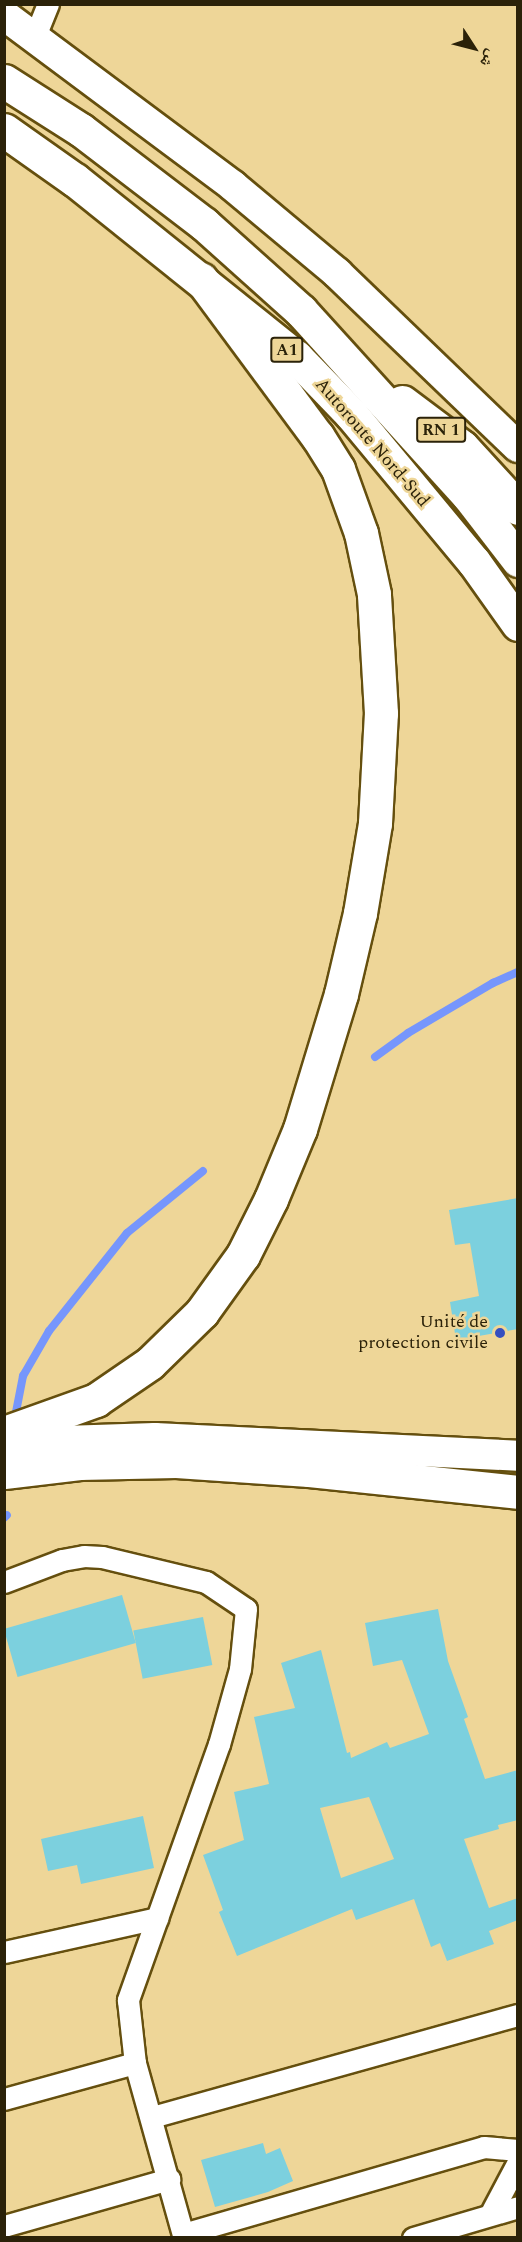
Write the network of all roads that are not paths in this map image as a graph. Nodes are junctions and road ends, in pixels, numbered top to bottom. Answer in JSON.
{"nodes":[{"id":1,"x":48,"y":4,"type":"edge"},
{"id":2,"x":4,"y":15,"type":"edge"},
{"id":3,"x":35,"y":36,"type":"junction"},
{"id":4,"x":4,"y":81,"type":"edge"},
{"id":5,"x":4,"y":130,"type":"edge"},
{"id":6,"x":201,"y":279,"type":"junction"},
{"id":7,"x":351,"y":368,"type":"junction"},
{"id":8,"x":518,"y":447,"type":"edge"},
{"id":9,"x":518,"y":508,"type":"edge"},
{"id":10,"x":518,"y":560,"type":"edge"},
{"id":11,"x":518,"y":624,"type":"edge"},
{"id":12,"x":4,"y":1433,"type":"edge"},
{"id":13,"x":4,"y":1443,"type":"edge"},
{"id":14,"x":518,"y":1456,"type":"edge"},
{"id":15,"x":4,"y":1472,"type":"edge"},
{"id":16,"x":518,"y":1492,"type":"edge"},
{"id":17,"x":4,"y":1582,"type":"edge"},
{"id":18,"x":157,"y":1918,"type":"junction"},
{"id":19,"x":4,"y":1952,"type":"edge"},
{"id":20,"x":518,"y":2015,"type":"edge"},
{"id":21,"x":135,"y":2063,"type":"junction"},
{"id":22,"x":4,"y":2099,"type":"edge"},
{"id":23,"x":152,"y":2117,"type":"junction"},
{"id":24,"x":518,"y":2150,"type":"edge"},
{"id":25,"x":518,"y":2162,"type":"edge"},
{"id":26,"x":169,"y":2179,"type":"junction"},
{"id":27,"x":518,"y":2207,"type":"edge"},
{"id":28,"x":491,"y":2212,"type":"junction"},
{"id":29,"x":4,"y":2226,"type":"edge"},
{"id":30,"x":184,"y":2236,"type":"edge"},
{"id":31,"x":413,"y":2238,"type":"edge"}],
"edges":[{"from":1,"to":3,"type":"street"},
{"from":2,"to":3,"type":"street"},
{"from":3,"to":8,"type":"street"},
{"from":4,"to":7,"type":"highway","name":"Autoroute Nord-Sud","number":"A1"},
{"from":5,"to":6,"type":"highway","name":"Autoroute Nord-Sud","number":"A1"},
{"from":6,"to":11,"type":"highway","name":"Autoroute Nord-Sud","number":"A1"},
{"from":6,"to":12,"type":"highway"},
{"from":7,"to":9,"type":"highway","number":"RN 1"},
{"from":7,"to":10,"type":"highway","name":"Autoroute Nord-Sud","number":"A1"},
{"from":13,"to":14,"type":"street"},
{"from":15,"to":16,"type":"highway"},
{"from":17,"to":18,"type":"street"},
{"from":18,"to":19,"type":"street"},
{"from":18,"to":21,"type":"street"},
{"from":20,"to":23,"type":"street"},
{"from":21,"to":22,"type":"street"},
{"from":21,"to":23,"type":"street"},
{"from":23,"to":26,"type":"street"},
{"from":24,"to":30,"type":"street"},
{"from":25,"to":28,"type":"street"},
{"from":26,"to":29,"type":"street"},
{"from":26,"to":30,"type":"street"},
{"from":27,"to":28,"type":"street"},
{"from":28,"to":31,"type":"street"}]}
